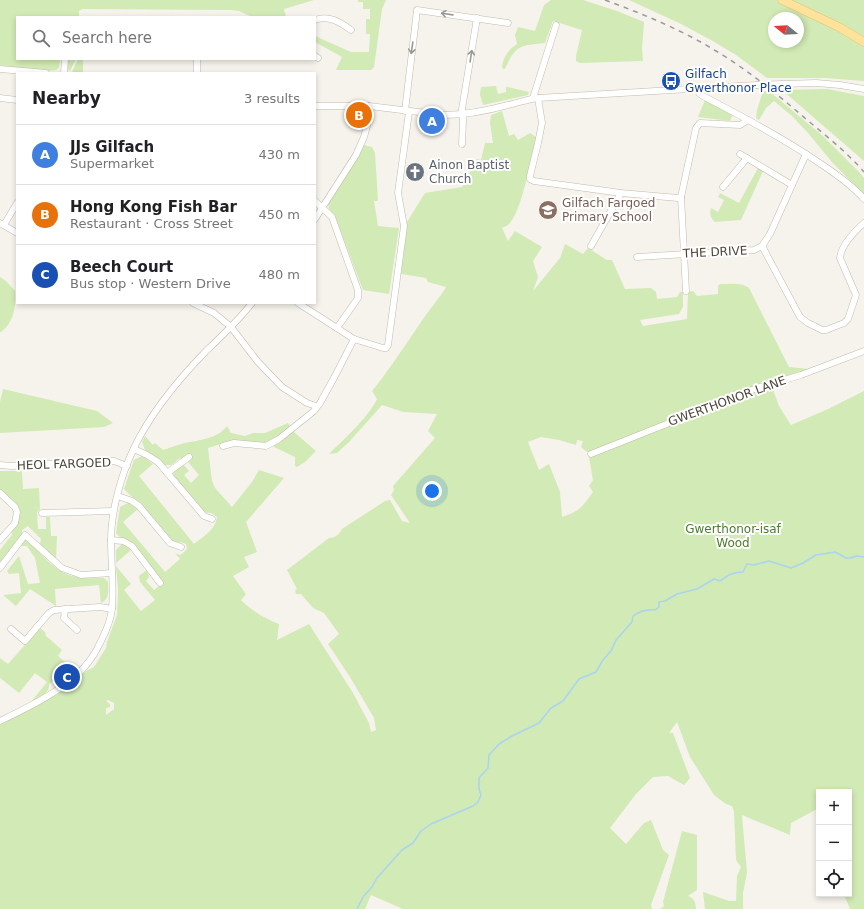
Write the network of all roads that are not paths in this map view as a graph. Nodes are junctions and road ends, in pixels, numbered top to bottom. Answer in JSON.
{"nodes":[{"id":1,"x":782,"y":0,"type":"edge"},
{"id":2,"x":477,"y":18,"type":"junction"},
{"id":3,"x":316,"y":20,"type":"edge"},
{"id":4,"x":508,"y":23,"type":"dead end"},
{"id":5,"x":556,"y":25,"type":"dead end"},
{"id":6,"x":351,"y":30,"type":"dead end"},
{"id":7,"x":864,"y":42,"type":"edge"},
{"id":8,"x":65,"y":60,"type":"edge"},
{"id":9,"x":197,"y":60,"type":"edge"},
{"id":10,"x":0,"y":69,"type":"edge"},
{"id":11,"x":34,"y":72,"type":"edge"},
{"id":12,"x":64,"y":72,"type":"edge"},
{"id":13,"x":197,"y":72,"type":"edge"},
{"id":14,"x":698,"y":88,"type":"junction"},
{"id":15,"x":864,"y":89,"type":"edge"},
{"id":16,"x":0,"y":98,"type":"edge"},
{"id":17,"x":536,"y":98,"type":"junction"},
{"id":18,"x":16,"y":100,"type":"edge"},
{"id":19,"x":316,"y":106,"type":"edge"},
{"id":20,"x":369,"y":106,"type":"junction"},
{"id":21,"x":407,"y":111,"type":"junction"},
{"id":22,"x":462,"y":115,"type":"junction"},
{"id":23,"x":748,"y":120,"type":"junction"},
{"id":24,"x":462,"y":144,"type":"dead end"},
{"id":25,"x":740,"y":154,"type":"dead end"},
{"id":26,"x":806,"y":154,"type":"junction"},
{"id":27,"x":747,"y":158,"type":"junction"},
{"id":28,"x":792,"y":185,"type":"junction"},
{"id":29,"x":723,"y":187,"type":"dead end"},
{"id":30,"x":621,"y":193,"type":"junction"},
{"id":31,"x":681,"y":197,"type":"junction"},
{"id":32,"x":864,"y":199,"type":"edge"},
{"id":33,"x":316,"y":202,"type":"edge"},
{"id":34,"x":16,"y":204,"type":"edge"},
{"id":35,"x":322,"y":208,"type":"junction"},
{"id":36,"x":316,"y":217,"type":"edge"},
{"id":37,"x":864,"y":223,"type":"edge"},
{"id":38,"x":2,"y":224,"type":"edge"},
{"id":39,"x":16,"y":231,"type":"edge"},
{"id":40,"x":591,"y":246,"type":"dead end"},
{"id":41,"x":762,"y":246,"type":"junction"},
{"id":42,"x":685,"y":254,"type":"junction"},
{"id":43,"x":637,"y":257,"type":"dead end"},
{"id":44,"x":686,"y":291,"type":"dead end"},
{"id":45,"x":195,"y":304,"type":"edge"},
{"id":46,"x":251,"y":304,"type":"edge"},
{"id":47,"x":300,"y":304,"type":"edge"},
{"id":48,"x":231,"y":327,"type":"junction"},
{"id":49,"x":337,"y":328,"type":"junction"},
{"id":50,"x":354,"y":338,"type":"junction"},
{"id":51,"x":864,"y":351,"type":"edge"},
{"id":52,"x":316,"y":406,"type":"junction"},
{"id":53,"x":224,"y":446,"type":"dead end"},
{"id":54,"x":134,"y":449,"type":"junction"},
{"id":55,"x":591,"y":454,"type":"dead end"},
{"id":56,"x":189,"y":457,"type":"dead end"},
{"id":57,"x":0,"y":465,"type":"edge"},
{"id":58,"x":127,"y":466,"type":"junction"},
{"id":59,"x":167,"y":473,"type":"junction"},
{"id":60,"x":0,"y":493,"type":"edge"},
{"id":61,"x":118,"y":496,"type":"junction"},
{"id":62,"x":113,"y":511,"type":"junction"},
{"id":63,"x":42,"y":513,"type":"dead end"},
{"id":64,"x":212,"y":519,"type":"dead end"},
{"id":65,"x":0,"y":540,"type":"edge"},
{"id":66,"x":111,"y":540,"type":"junction"},
{"id":67,"x":181,"y":547,"type":"dead end"},
{"id":68,"x":0,"y":568,"type":"edge"},
{"id":69,"x":112,"y":573,"type":"junction"},
{"id":70,"x":160,"y":583,"type":"dead end"},
{"id":71,"x":64,"y":609,"type":"junction"},
{"id":72,"x":112,"y":609,"type":"junction"},
{"id":73,"x":11,"y":629,"type":"dead end"},
{"id":74,"x":77,"y":630,"type":"dead end"},
{"id":75,"x":0,"y":721,"type":"edge"}],
"edges":[{"from":1,"to":7,"type":"main road"},
{"from":2,"to":4,"type":"street"},
{"from":2,"to":21,"type":"street","one_way":true},
{"from":22,"to":2,"type":"street","one_way":true},
{"from":3,"to":6,"type":"street"},
{"from":5,"to":17,"type":"street"},
{"from":8,"to":12,"type":"street"},
{"from":9,"to":13,"type":"street"},
{"from":10,"to":11,"type":"street"},
{"from":14,"to":15,"type":"street","bridge":true},
{"from":14,"to":17,"type":"street"},
{"from":14,"to":23,"type":"street"},
{"from":16,"to":18,"type":"street"},
{"from":17,"to":22,"type":"street"},
{"from":17,"to":30,"type":"street"},
{"from":19,"to":20,"type":"street"},
{"from":20,"to":21,"type":"street"},
{"from":20,"to":35,"type":"street"},
{"from":21,"to":22,"type":"street"},
{"from":21,"to":50,"type":"street"},
{"from":22,"to":24,"type":"street"},
{"from":23,"to":26,"type":"street"},
{"from":23,"to":31,"type":"street"},
{"from":25,"to":27,"type":"street"},
{"from":26,"to":28,"type":"street","name":"THE DRIVE"},
{"from":26,"to":32,"type":"street"},
{"from":27,"to":28,"type":"street"},
{"from":27,"to":29,"type":"street"},
{"from":28,"to":41,"type":"street","name":"THE DRIVE"},
{"from":30,"to":31,"type":"street"},
{"from":30,"to":40,"type":"street"},
{"from":31,"to":42,"type":"street"},
{"from":33,"to":35,"type":"street"},
{"from":34,"to":38,"type":"street"},
{"from":35,"to":36,"type":"street"},
{"from":35,"to":49,"type":"street"},
{"from":37,"to":41,"type":"street"},
{"from":38,"to":39,"type":"street"},
{"from":41,"to":42,"type":"street","name":"THE DRIVE"},
{"from":42,"to":43,"type":"street","name":"THE DRIVE"},
{"from":42,"to":44,"type":"street"},
{"from":45,"to":48,"type":"street"},
{"from":46,"to":48,"type":"street"},
{"from":47,"to":49,"type":"street"},
{"from":48,"to":52,"type":"street"},
{"from":48,"to":54,"type":"street"},
{"from":49,"to":50,"type":"street"},
{"from":50,"to":52,"type":"street"},
{"from":51,"to":55,"type":"street","name":"GWERTHONOR LANE"},
{"from":52,"to":53,"type":"street"},
{"from":54,"to":58,"type":"street"},
{"from":54,"to":59,"type":"street"},
{"from":56,"to":59,"type":"street"},
{"from":57,"to":58,"type":"street","name":"HEOL FARGOED"},
{"from":58,"to":61,"type":"street"},
{"from":59,"to":64,"type":"street"},
{"from":60,"to":65,"type":"street"},
{"from":61,"to":62,"type":"street"},
{"from":61,"to":67,"type":"street"},
{"from":62,"to":63,"type":"street"},
{"from":62,"to":66,"type":"street"},
{"from":66,"to":69,"type":"street"},
{"from":66,"to":70,"type":"street"},
{"from":68,"to":69,"type":"street"},
{"from":69,"to":72,"type":"street"},
{"from":71,"to":72,"type":"street"},
{"from":71,"to":73,"type":"street"},
{"from":71,"to":74,"type":"street"},
{"from":72,"to":75,"type":"street"}]}
